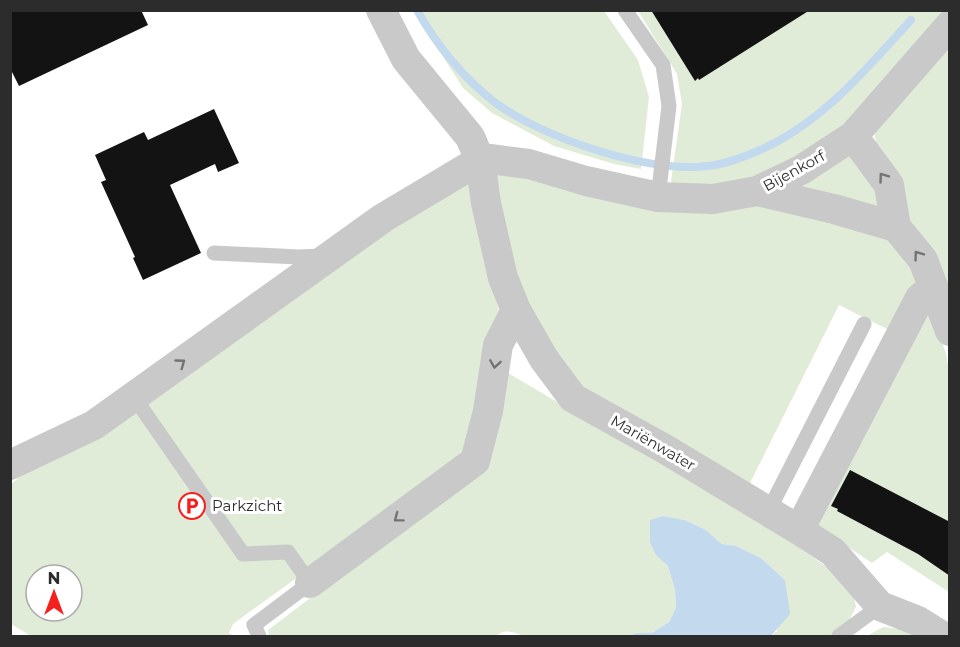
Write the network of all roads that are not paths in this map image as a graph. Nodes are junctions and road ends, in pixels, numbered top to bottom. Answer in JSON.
{"nodes":[{"id":1,"x":381,"y":10,"type":"edge"},
{"id":2,"x":625,"y":10,"type":"edge"},
{"id":3,"x":950,"y":25,"type":"edge"},
{"id":4,"x":853,"y":136,"type":"junction"},
{"id":5,"x":480,"y":160,"type":"junction"},
{"id":6,"x":659,"y":189,"type":"junction"},
{"id":7,"x":757,"y":191,"type":"junction"},
{"id":8,"x":896,"y":227,"type":"junction"},
{"id":9,"x":213,"y":252,"type":"dead end"},
{"id":10,"x":332,"y":255,"type":"junction"},
{"id":11,"x":933,"y":288,"type":"junction"},
{"id":12,"x":516,"y":310,"type":"junction"},
{"id":13,"x":864,"y":324,"type":"dead end"},
{"id":14,"x":950,"y":331,"type":"edge"},
{"id":15,"x":134,"y":397,"type":"junction"},
{"id":16,"x":10,"y":465,"type":"edge"},
{"id":17,"x":768,"y":512,"type":"junction"},
{"id":18,"x":799,"y":530,"type":"junction"},
{"id":19,"x":310,"y":583,"type":"junction"},
{"id":20,"x":880,"y":606,"type":"junction"},
{"id":21,"x":258,"y":636,"type":"edge"},
{"id":22,"x":839,"y":636,"type":"edge"},
{"id":23,"x":942,"y":636,"type":"edge"}],
"edges":[{"from":1,"to":5,"type":"street","name":"Mariënwater"},
{"from":2,"to":6,"type":"lane"},
{"from":3,"to":4,"type":"street","name":"Bijenkorf"},
{"from":4,"to":7,"type":"street","name":"Bijenkorf"},
{"from":8,"to":4,"type":"street","one_way":true},
{"from":5,"to":6,"type":"street","name":"Bijenkorf"},
{"from":5,"to":10,"type":"street"},
{"from":5,"to":12,"type":"street","name":"Mariënwater"},
{"from":6,"to":7,"type":"street","name":"Bijenkorf"},
{"from":7,"to":8,"type":"street"},
{"from":11,"to":8,"type":"street","one_way":true},
{"from":9,"to":10,"type":"lane"},
{"from":15,"to":10,"type":"street","one_way":true},
{"from":11,"to":14,"type":"street"},
{"from":11,"to":18,"type":"street"},
{"from":12,"to":17,"type":"street","name":"Mariënwater"},
{"from":12,"to":19,"type":"street","one_way":true},
{"from":13,"to":17,"type":"lane"},
{"from":15,"to":16,"type":"street"},
{"from":15,"to":19,"type":"lane"},
{"from":17,"to":18,"type":"street","name":"Mariënwater"},
{"from":18,"to":20,"type":"street","name":"Mariënwater"},
{"from":19,"to":21,"type":"lane"},
{"from":20,"to":22,"type":"lane"},
{"from":20,"to":23,"type":"street","name":"Mariënwater"}]}
